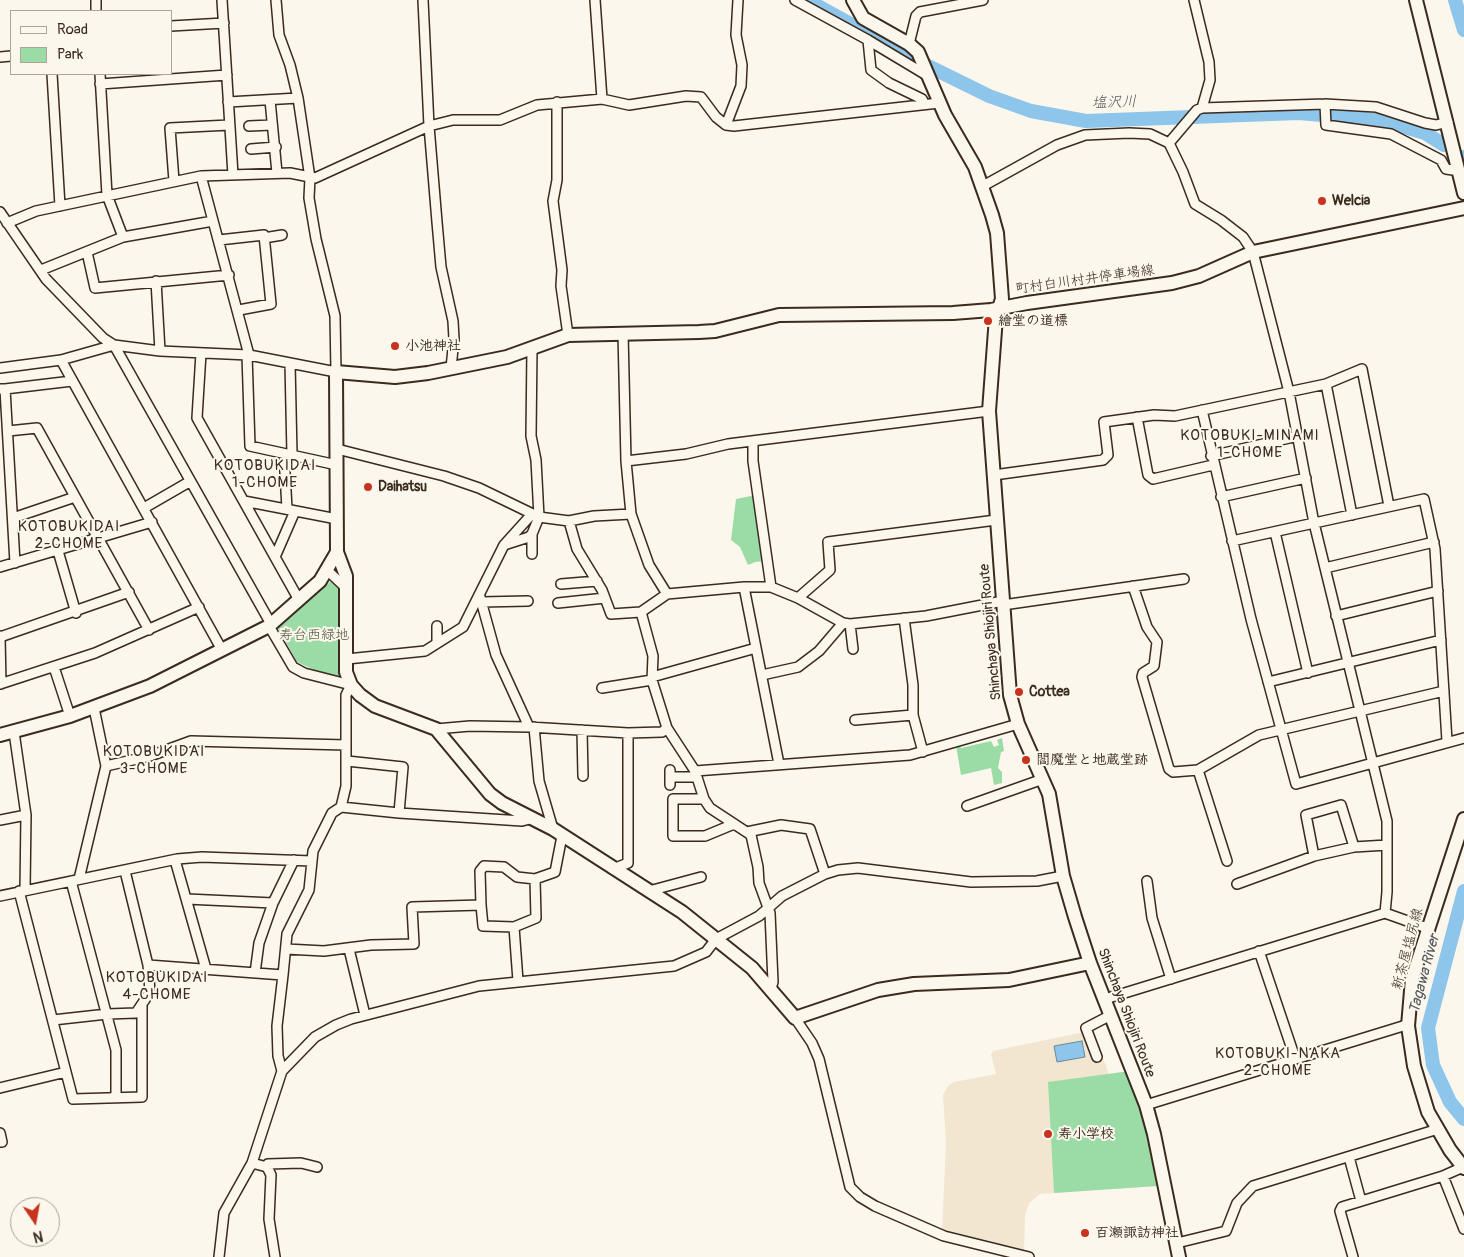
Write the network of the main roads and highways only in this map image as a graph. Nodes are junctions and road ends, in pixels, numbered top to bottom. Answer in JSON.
{"nodes":[{"id":1,"x":853,"y":0,"type":"edge"},
{"id":2,"x":1416,"y":0,"type":"edge"},
{"id":3,"x":1464,"y":193,"type":"edge"},
{"id":4,"x":1464,"y":208,"type":"edge"},
{"id":5,"x":1000,"y":308,"type":"junction"},
{"id":6,"x":337,"y":552,"type":"junction"},
{"id":7,"x":0,"y":735,"type":"edge"},
{"id":8,"x":1464,"y":819,"type":"edge"},
{"id":9,"x":1090,"y":963,"type":"junction"},
{"id":10,"x":1463,"y":1167,"type":"edge"},
{"id":11,"x":1179,"y":1257,"type":"edge"}],
"edges":[{"from":1,"to":5,"type":"main road","name":"町村白川村井停車場線"},
{"from":2,"to":3,"type":"main road"},
{"from":4,"to":5,"type":"main road","name":"町村白川村井停車場線"},
{"from":5,"to":6,"type":"main road"},
{"from":5,"to":9,"type":"main road","name":"Shinchaya Shiojiri Route"},
{"from":6,"to":7,"type":"main road"},
{"from":6,"to":9,"type":"main road"},
{"from":8,"to":10,"type":"main road","name":"新茶屋塩尻線"},
{"from":9,"to":11,"type":"main road","name":"Shinchaya Shiojiri Route"}]}
